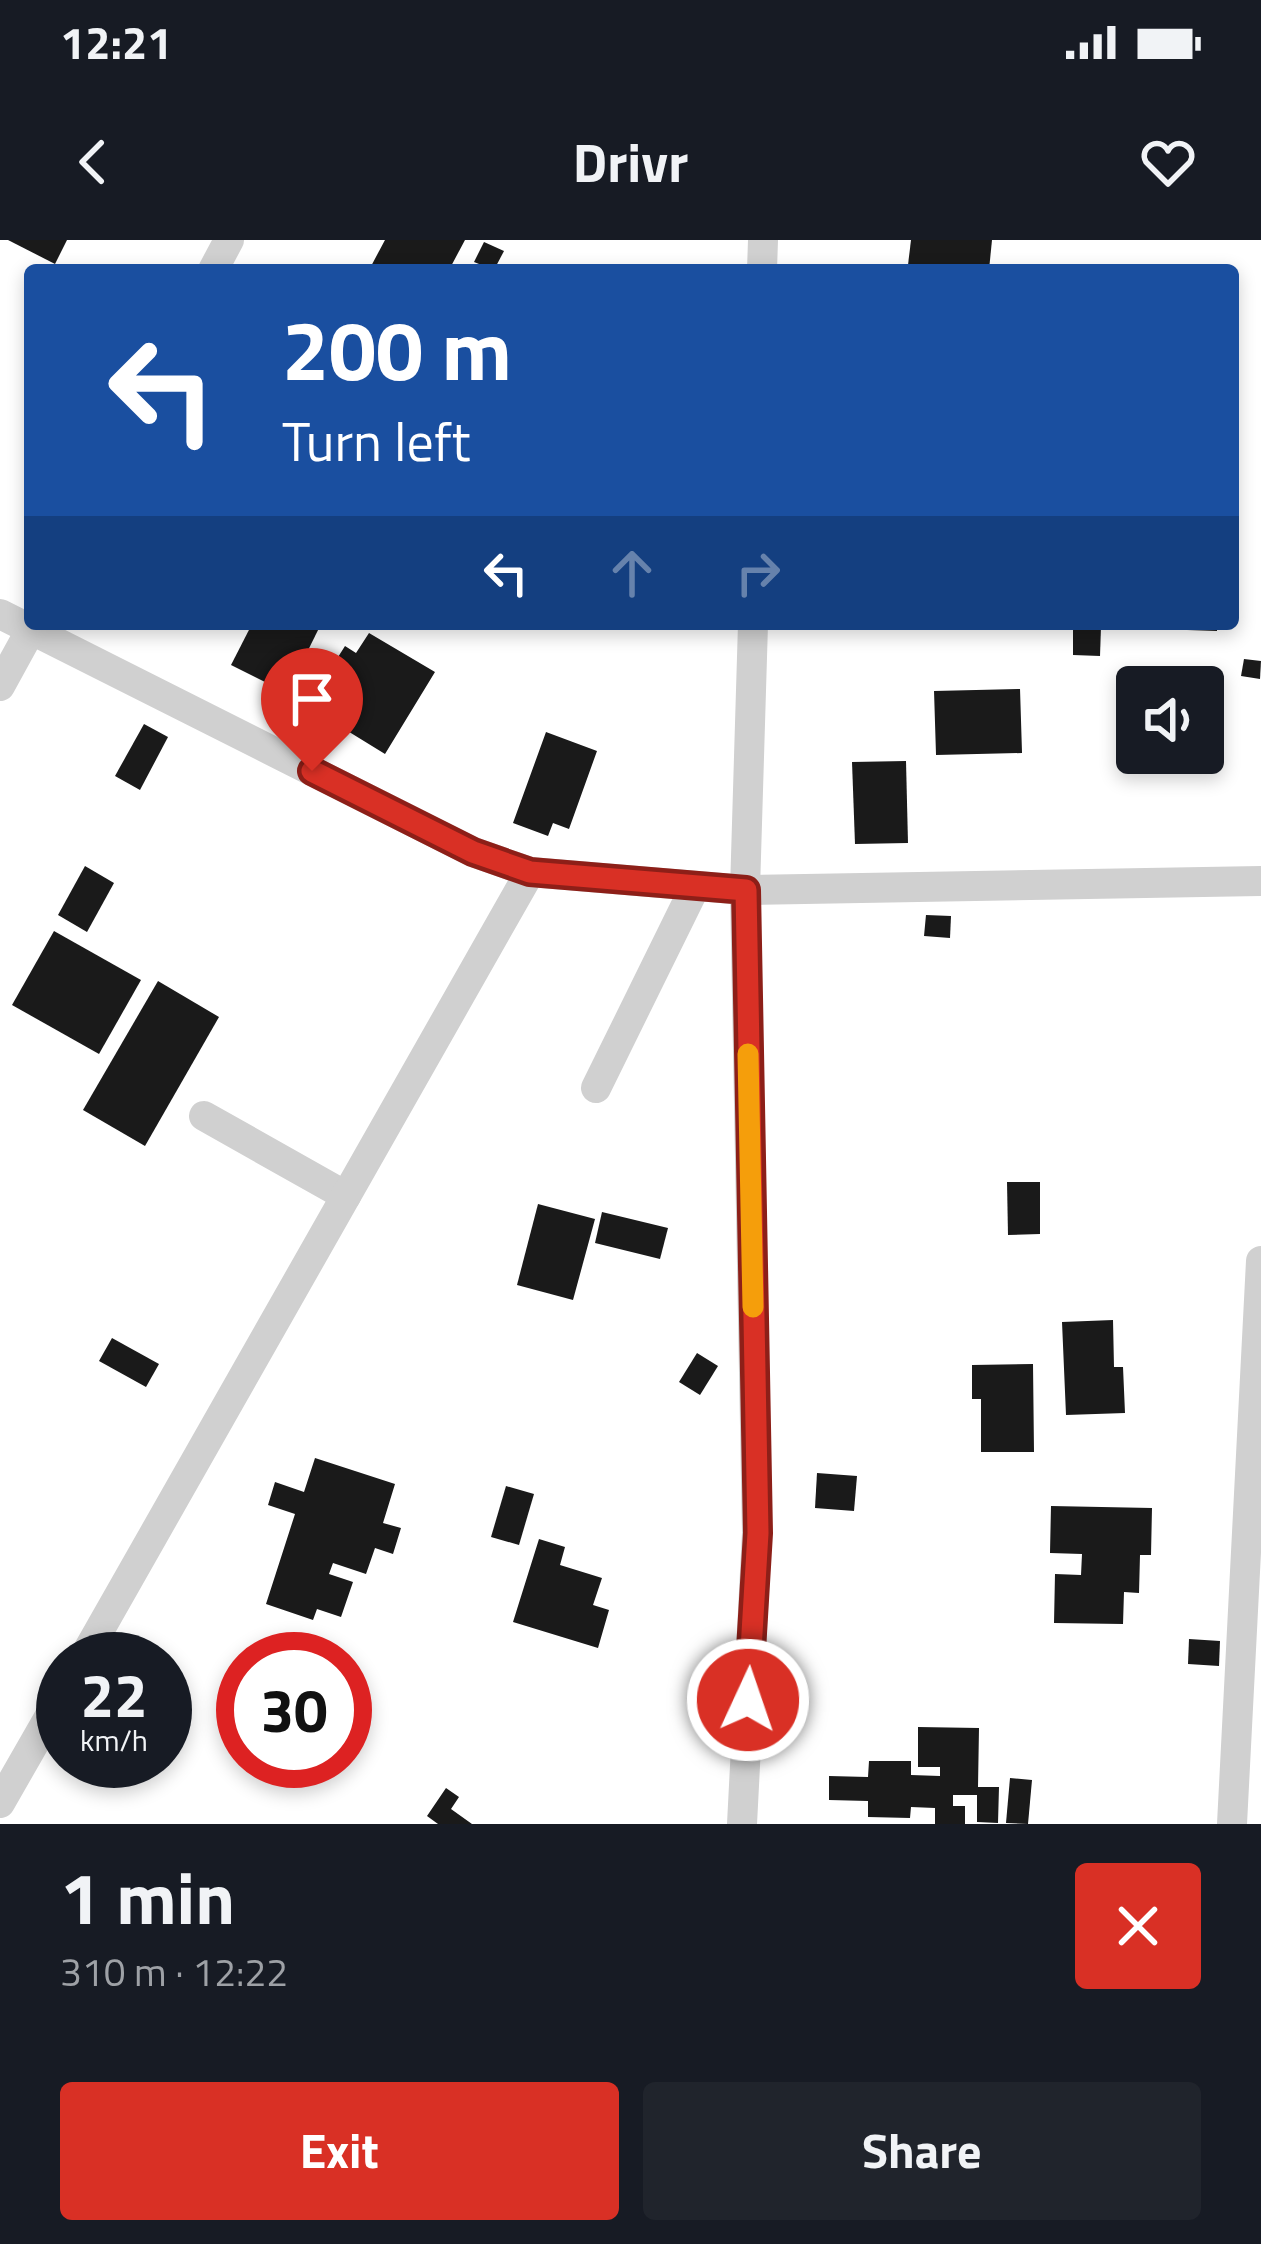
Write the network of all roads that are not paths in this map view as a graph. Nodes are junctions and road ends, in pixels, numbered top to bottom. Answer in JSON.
{"nodes":[{"id":1,"x":31,"y":630,"type":"edge"},
{"id":2,"x":39,"y":630,"type":"edge"},
{"id":3,"x":753,"y":630,"type":"edge"},
{"id":4,"x":0,"y":686,"type":"edge"},
{"id":5,"x":530,"y":872,"type":"junction"},
{"id":6,"x":1261,"y":880,"type":"edge"},
{"id":7,"x":695,"y":887,"type":"junction"},
{"id":8,"x":746,"y":890,"type":"junction"},
{"id":9,"x":596,"y":1088,"type":"dead end"},
{"id":10,"x":204,"y":1116,"type":"dead end"},
{"id":11,"x":346,"y":1196,"type":"junction"},
{"id":12,"x":1261,"y":1261,"type":"edge"},
{"id":13,"x":97,"y":1632,"type":"edge"},
{"id":14,"x":36,"y":1740,"type":"edge"},
{"id":15,"x":0,"y":1803,"type":"edge"},
{"id":16,"x":742,"y":1824,"type":"edge"},
{"id":17,"x":1232,"y":1824,"type":"edge"}],
"edges":[{"from":1,"to":4,"type":"street"},
{"from":2,"to":5,"type":"street"},
{"from":3,"to":8,"type":"street"},
{"from":5,"to":7,"type":"street"},
{"from":5,"to":11,"type":"street"},
{"from":6,"to":8,"type":"street"},
{"from":7,"to":8,"type":"street"},
{"from":7,"to":9,"type":"street"},
{"from":8,"to":16,"type":"street"},
{"from":10,"to":11,"type":"street"},
{"from":11,"to":13,"type":"street"},
{"from":12,"to":17,"type":"street"},
{"from":14,"to":15,"type":"street"}]}
